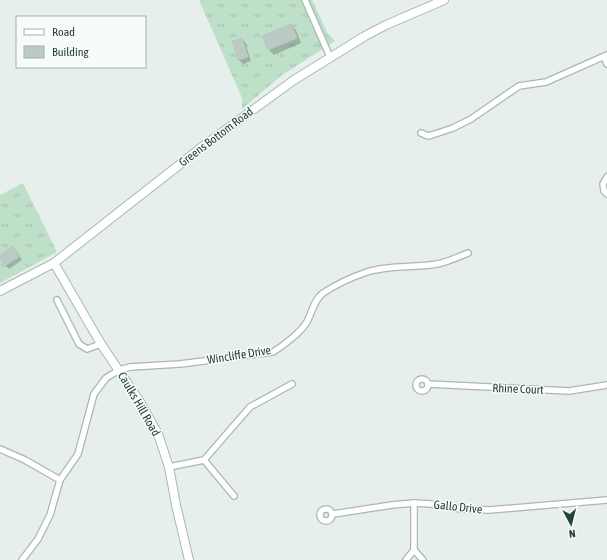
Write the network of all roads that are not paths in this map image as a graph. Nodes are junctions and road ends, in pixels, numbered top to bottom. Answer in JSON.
{"nodes":[{"id":1,"x":305,"y":0,"type":"edge"},
{"id":2,"x":444,"y":0,"type":"edge"},
{"id":3,"x":605,"y":56,"type":"edge"},
{"id":4,"x":330,"y":57,"type":"junction"},
{"id":5,"x":607,"y":64,"type":"edge"},
{"id":6,"x":421,"y":133,"type":"dead end"},
{"id":7,"x":607,"y":177,"type":"edge"},
{"id":8,"x":607,"y":194,"type":"edge"},
{"id":9,"x":468,"y":253,"type":"dead end"},
{"id":10,"x":54,"y":263,"type":"junction"},
{"id":11,"x":0,"y":291,"type":"edge"},
{"id":12,"x":56,"y":300,"type":"dead end"},
{"id":13,"x":101,"y":344,"type":"junction"},
{"id":14,"x":119,"y":370,"type":"junction"},
{"id":15,"x":292,"y":384,"type":"dead end"},
{"id":16,"x":428,"y":384,"type":"dead end"},
{"id":17,"x":607,"y":385,"type":"edge"},
{"id":18,"x":0,"y":449,"type":"edge"},
{"id":19,"x":204,"y":460,"type":"junction"},
{"id":20,"x":169,"y":467,"type":"junction"},
{"id":21,"x":60,"y":480,"type":"junction"},
{"id":22,"x":234,"y":496,"type":"dead end"},
{"id":23,"x":607,"y":500,"type":"edge"},
{"id":24,"x":414,"y":503,"type":"junction"},
{"id":25,"x":333,"y":514,"type":"dead end"},
{"id":26,"x":414,"y":550,"type":"junction"},
{"id":27,"x":22,"y":560,"type":"edge"},
{"id":28,"x":189,"y":560,"type":"edge"},
{"id":29,"x":406,"y":560,"type":"edge"},
{"id":30,"x":423,"y":560,"type":"edge"}],
"edges":[{"from":1,"to":4,"type":"street"},
{"from":2,"to":4,"type":"street","name":"Greens Bottom Road"},
{"from":3,"to":5,"type":"street"},
{"from":3,"to":6,"type":"street"},
{"from":4,"to":10,"type":"street","name":"Greens Bottom Road"},
{"from":7,"to":8,"type":"street"},
{"from":9,"to":14,"type":"street","name":"Wincliffe Drive"},
{"from":10,"to":11,"type":"street","name":"Greens Bottom Road"},
{"from":10,"to":13,"type":"street","name":"Caulks Hill Road"},
{"from":12,"to":13,"type":"street"},
{"from":13,"to":14,"type":"street","name":"Caulks Hill Road"},
{"from":14,"to":20,"type":"street","name":"Caulks Hill Road"},
{"from":14,"to":21,"type":"street"},
{"from":15,"to":19,"type":"street"},
{"from":16,"to":17,"type":"street","name":"Rhine Court"},
{"from":18,"to":21,"type":"street"},
{"from":19,"to":20,"type":"street"},
{"from":19,"to":22,"type":"street"},
{"from":20,"to":28,"type":"street","name":"Caulks Hill Road"},
{"from":21,"to":27,"type":"street"},
{"from":23,"to":24,"type":"street","name":"Gallo Drive"},
{"from":24,"to":25,"type":"street","name":"Gallo Drive"},
{"from":24,"to":26,"type":"street"},
{"from":26,"to":29,"type":"street"},
{"from":26,"to":30,"type":"street"}]}
